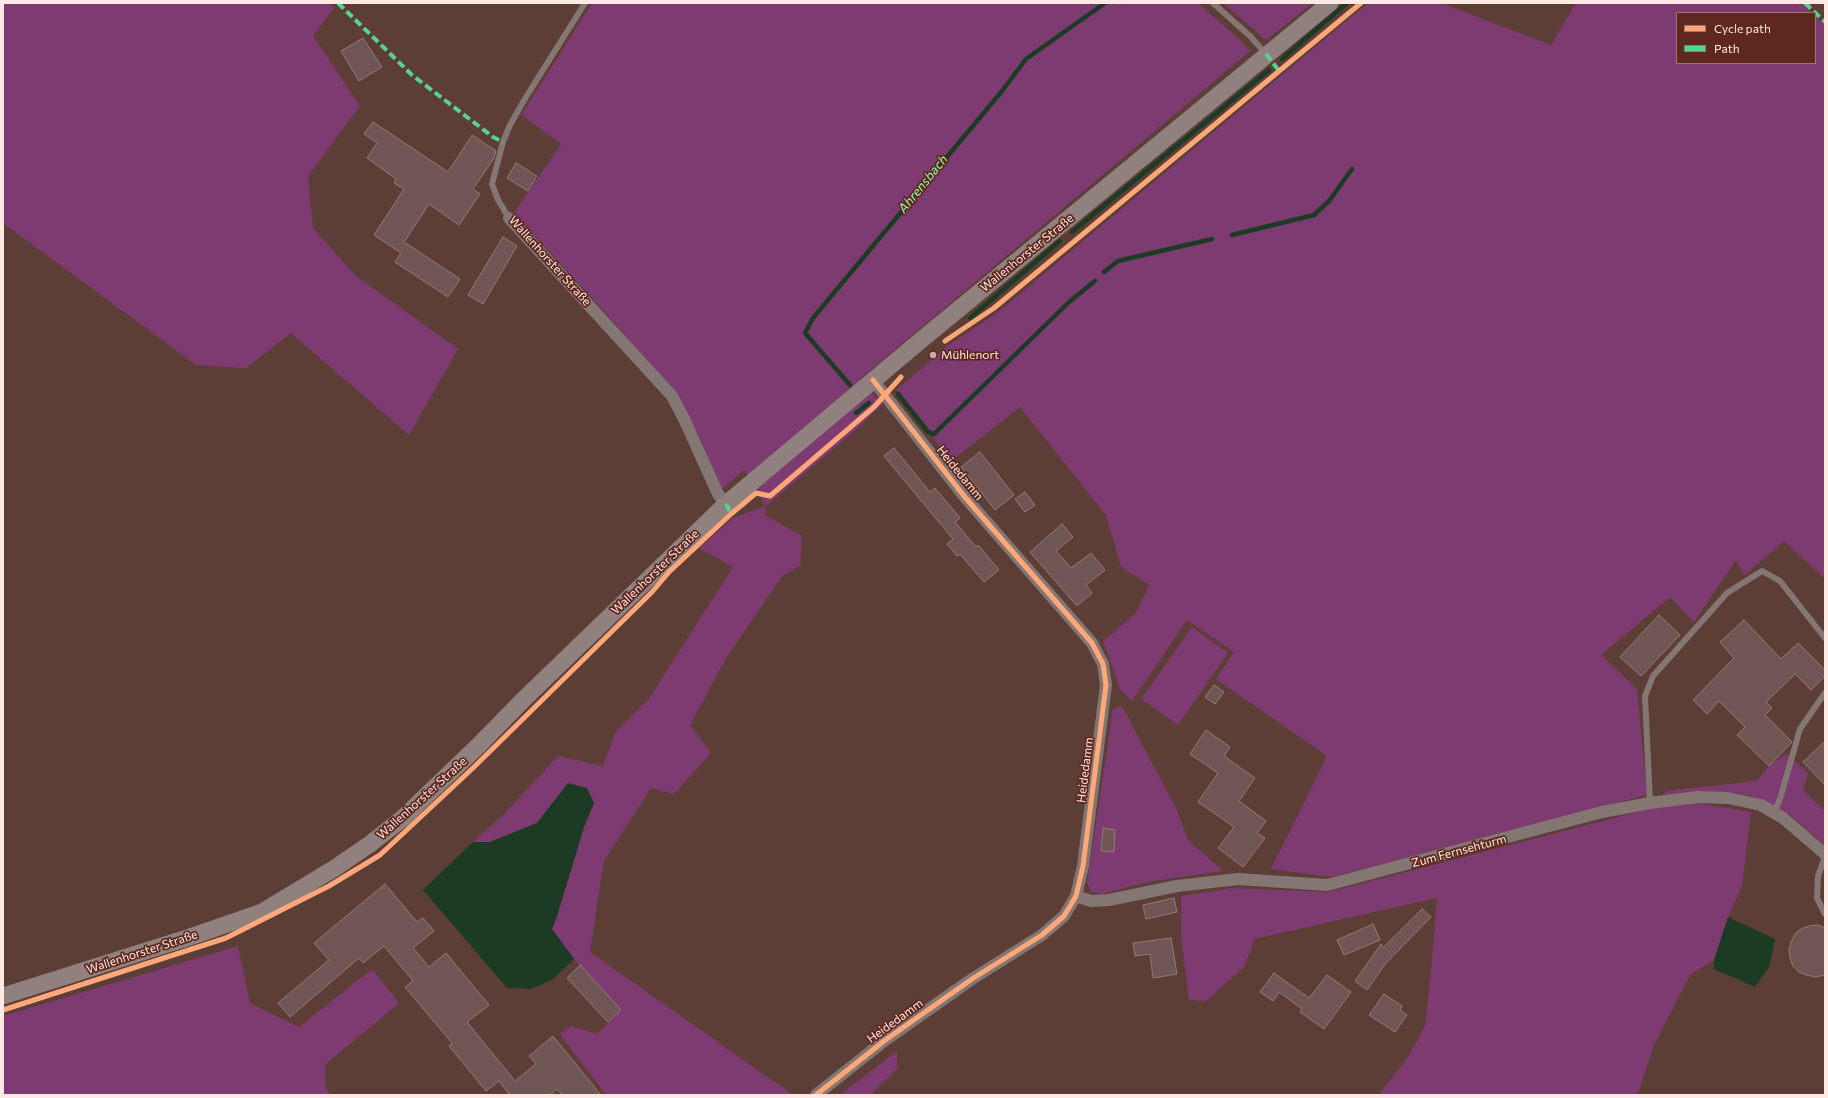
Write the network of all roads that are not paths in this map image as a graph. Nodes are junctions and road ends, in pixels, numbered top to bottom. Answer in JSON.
{"nodes":[{"id":1,"x":585,"y":3,"type":"edge"},
{"id":2,"x":1213,"y":3,"type":"edge"},
{"id":3,"x":1330,"y":3,"type":"edge"},
{"id":4,"x":1266,"y":54,"type":"junction"},
{"id":5,"x":510,"y":218,"type":"joint"},
{"id":6,"x":873,"y":380,"type":"junction"},
{"id":7,"x":726,"y":504,"type":"junction"},
{"id":8,"x":1825,"y":638,"type":"edge"},
{"id":9,"x":1825,"y":693,"type":"edge"},
{"id":10,"x":1650,"y":803,"type":"junction"},
{"id":11,"x":1774,"y":812,"type":"junction"},
{"id":12,"x":1825,"y":854,"type":"edge"},
{"id":13,"x":1825,"y":857,"type":"edge"},
{"id":14,"x":1076,"y":896,"type":"junction"},
{"id":15,"x":1825,"y":914,"type":"edge"},
{"id":16,"x":3,"y":996,"type":"edge"},
{"id":17,"x":816,"y":1095,"type":"edge"}],
"edges":[{"from":1,"to":5,"type":"lane","name":"Wallenhorster Straße"},
{"from":2,"to":4,"type":"lane"},
{"from":3,"to":4,"type":"main road","name":"Wallenhorster Straße"},
{"from":4,"to":6,"type":"main road","name":"Wallenhorster Straße"},
{"from":5,"to":7,"type":"street","name":"Wallenhorster Straße"},
{"from":6,"to":7,"type":"main road","name":"Wallenhorster Straße"},
{"from":6,"to":14,"type":"street","name":"Heidedamm"},
{"from":7,"to":16,"type":"main road","name":"Wallenhorster Straße"},
{"from":8,"to":10,"type":"lane"},
{"from":9,"to":11,"type":"lane"},
{"from":10,"to":11,"type":"street","name":"Zum Fernsehturm"},
{"from":10,"to":14,"type":"street","name":"Zum Fernsehturm"},
{"from":11,"to":12,"type":"street","name":"Zum Fernsehturm"},
{"from":13,"to":15,"type":"lane"},
{"from":14,"to":17,"type":"street","name":"Heidedamm"}]}
